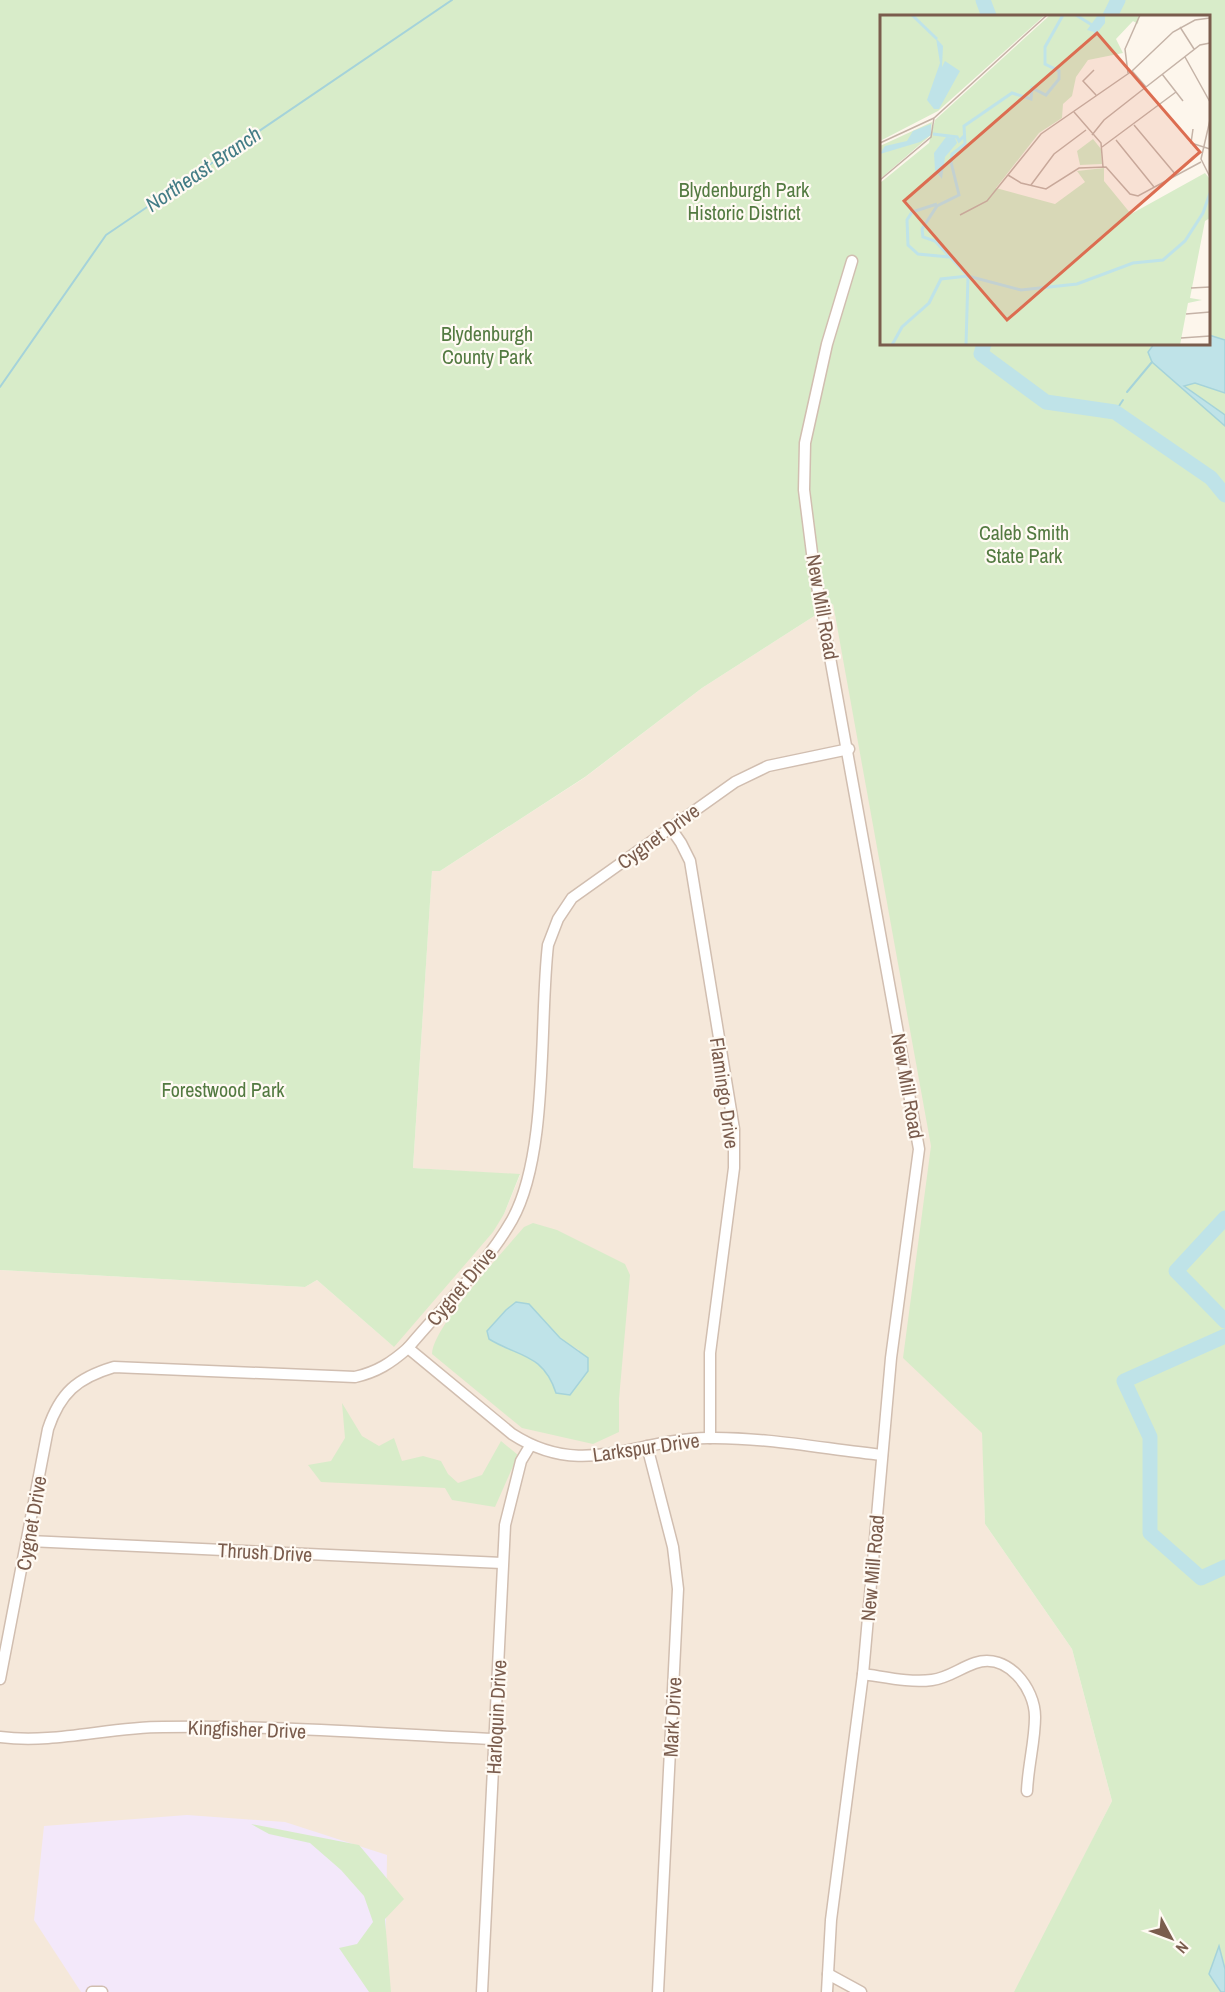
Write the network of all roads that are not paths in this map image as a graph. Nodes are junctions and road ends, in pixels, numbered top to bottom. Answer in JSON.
{"nodes":[{"id":1,"x":852,"y":261,"type":"dead end"},
{"id":2,"x":849,"y":749,"type":"junction"},
{"id":3,"x":670,"y":827,"type":"junction"},
{"id":4,"x":408,"y":1348,"type":"junction"},
{"id":5,"x":710,"y":1438,"type":"junction"},
{"id":6,"x":530,"y":1446,"type":"junction"},
{"id":7,"x":647,"y":1446,"type":"junction"},
{"id":8,"x":882,"y":1455,"type":"junction"},
{"id":9,"x":28,"y":1541,"type":"junction"},
{"id":10,"x":502,"y":1563,"type":"junction"},
{"id":11,"x":863,"y":1674,"type":"junction"},
{"id":12,"x":0,"y":1679,"type":"edge"},
{"id":13,"x":0,"y":1737,"type":"edge"},
{"id":14,"x":494,"y":1739,"type":"junction"},
{"id":15,"x":1027,"y":1791,"type":"dead end"},
{"id":16,"x":828,"y":1974,"type":"junction"},
{"id":17,"x":92,"y":1992,"type":"edge"},
{"id":18,"x":102,"y":1992,"type":"edge"},
{"id":19,"x":482,"y":1992,"type":"edge"},
{"id":20,"x":658,"y":1992,"type":"edge"},
{"id":21,"x":827,"y":1992,"type":"edge"},
{"id":22,"x":861,"y":1992,"type":"edge"}],
"edges":[{"from":1,"to":2,"type":"street","name":"New Mill Road"},
{"from":2,"to":3,"type":"street","name":"Cygnet Drive"},
{"from":2,"to":8,"type":"street","name":"New Mill Road"},
{"from":3,"to":4,"type":"street","name":"Cygnet Drive"},
{"from":3,"to":5,"type":"street","name":"Flamingo Drive"},
{"from":4,"to":6,"type":"street","name":"Larkspur Drive"},
{"from":4,"to":9,"type":"street","name":"Cygnet Drive"},
{"from":5,"to":7,"type":"street","name":"Larkspur Drive"},
{"from":5,"to":8,"type":"street","name":"Larkspur Drive"},
{"from":6,"to":7,"type":"street","name":"Larkspur Drive"},
{"from":6,"to":10,"type":"street","name":"Harloquin Drive"},
{"from":7,"to":20,"type":"street","name":"Mark Drive"},
{"from":8,"to":11,"type":"street","name":"New Mill Road"},
{"from":9,"to":10,"type":"street","name":"Thrush Drive"},
{"from":9,"to":12,"type":"street","name":"Cygnet Drive"},
{"from":10,"to":14,"type":"street","name":"Harloquin Drive"},
{"from":11,"to":15,"type":"street"},
{"from":11,"to":16,"type":"street","name":"New Mill Road"},
{"from":13,"to":14,"type":"street","name":"Kingfisher Drive"},
{"from":14,"to":19,"type":"street","name":"Harloquin Drive"},
{"from":16,"to":21,"type":"street","name":"New Mill Road"},
{"from":16,"to":22,"type":"street"},
{"from":17,"to":18,"type":"street"}]}
